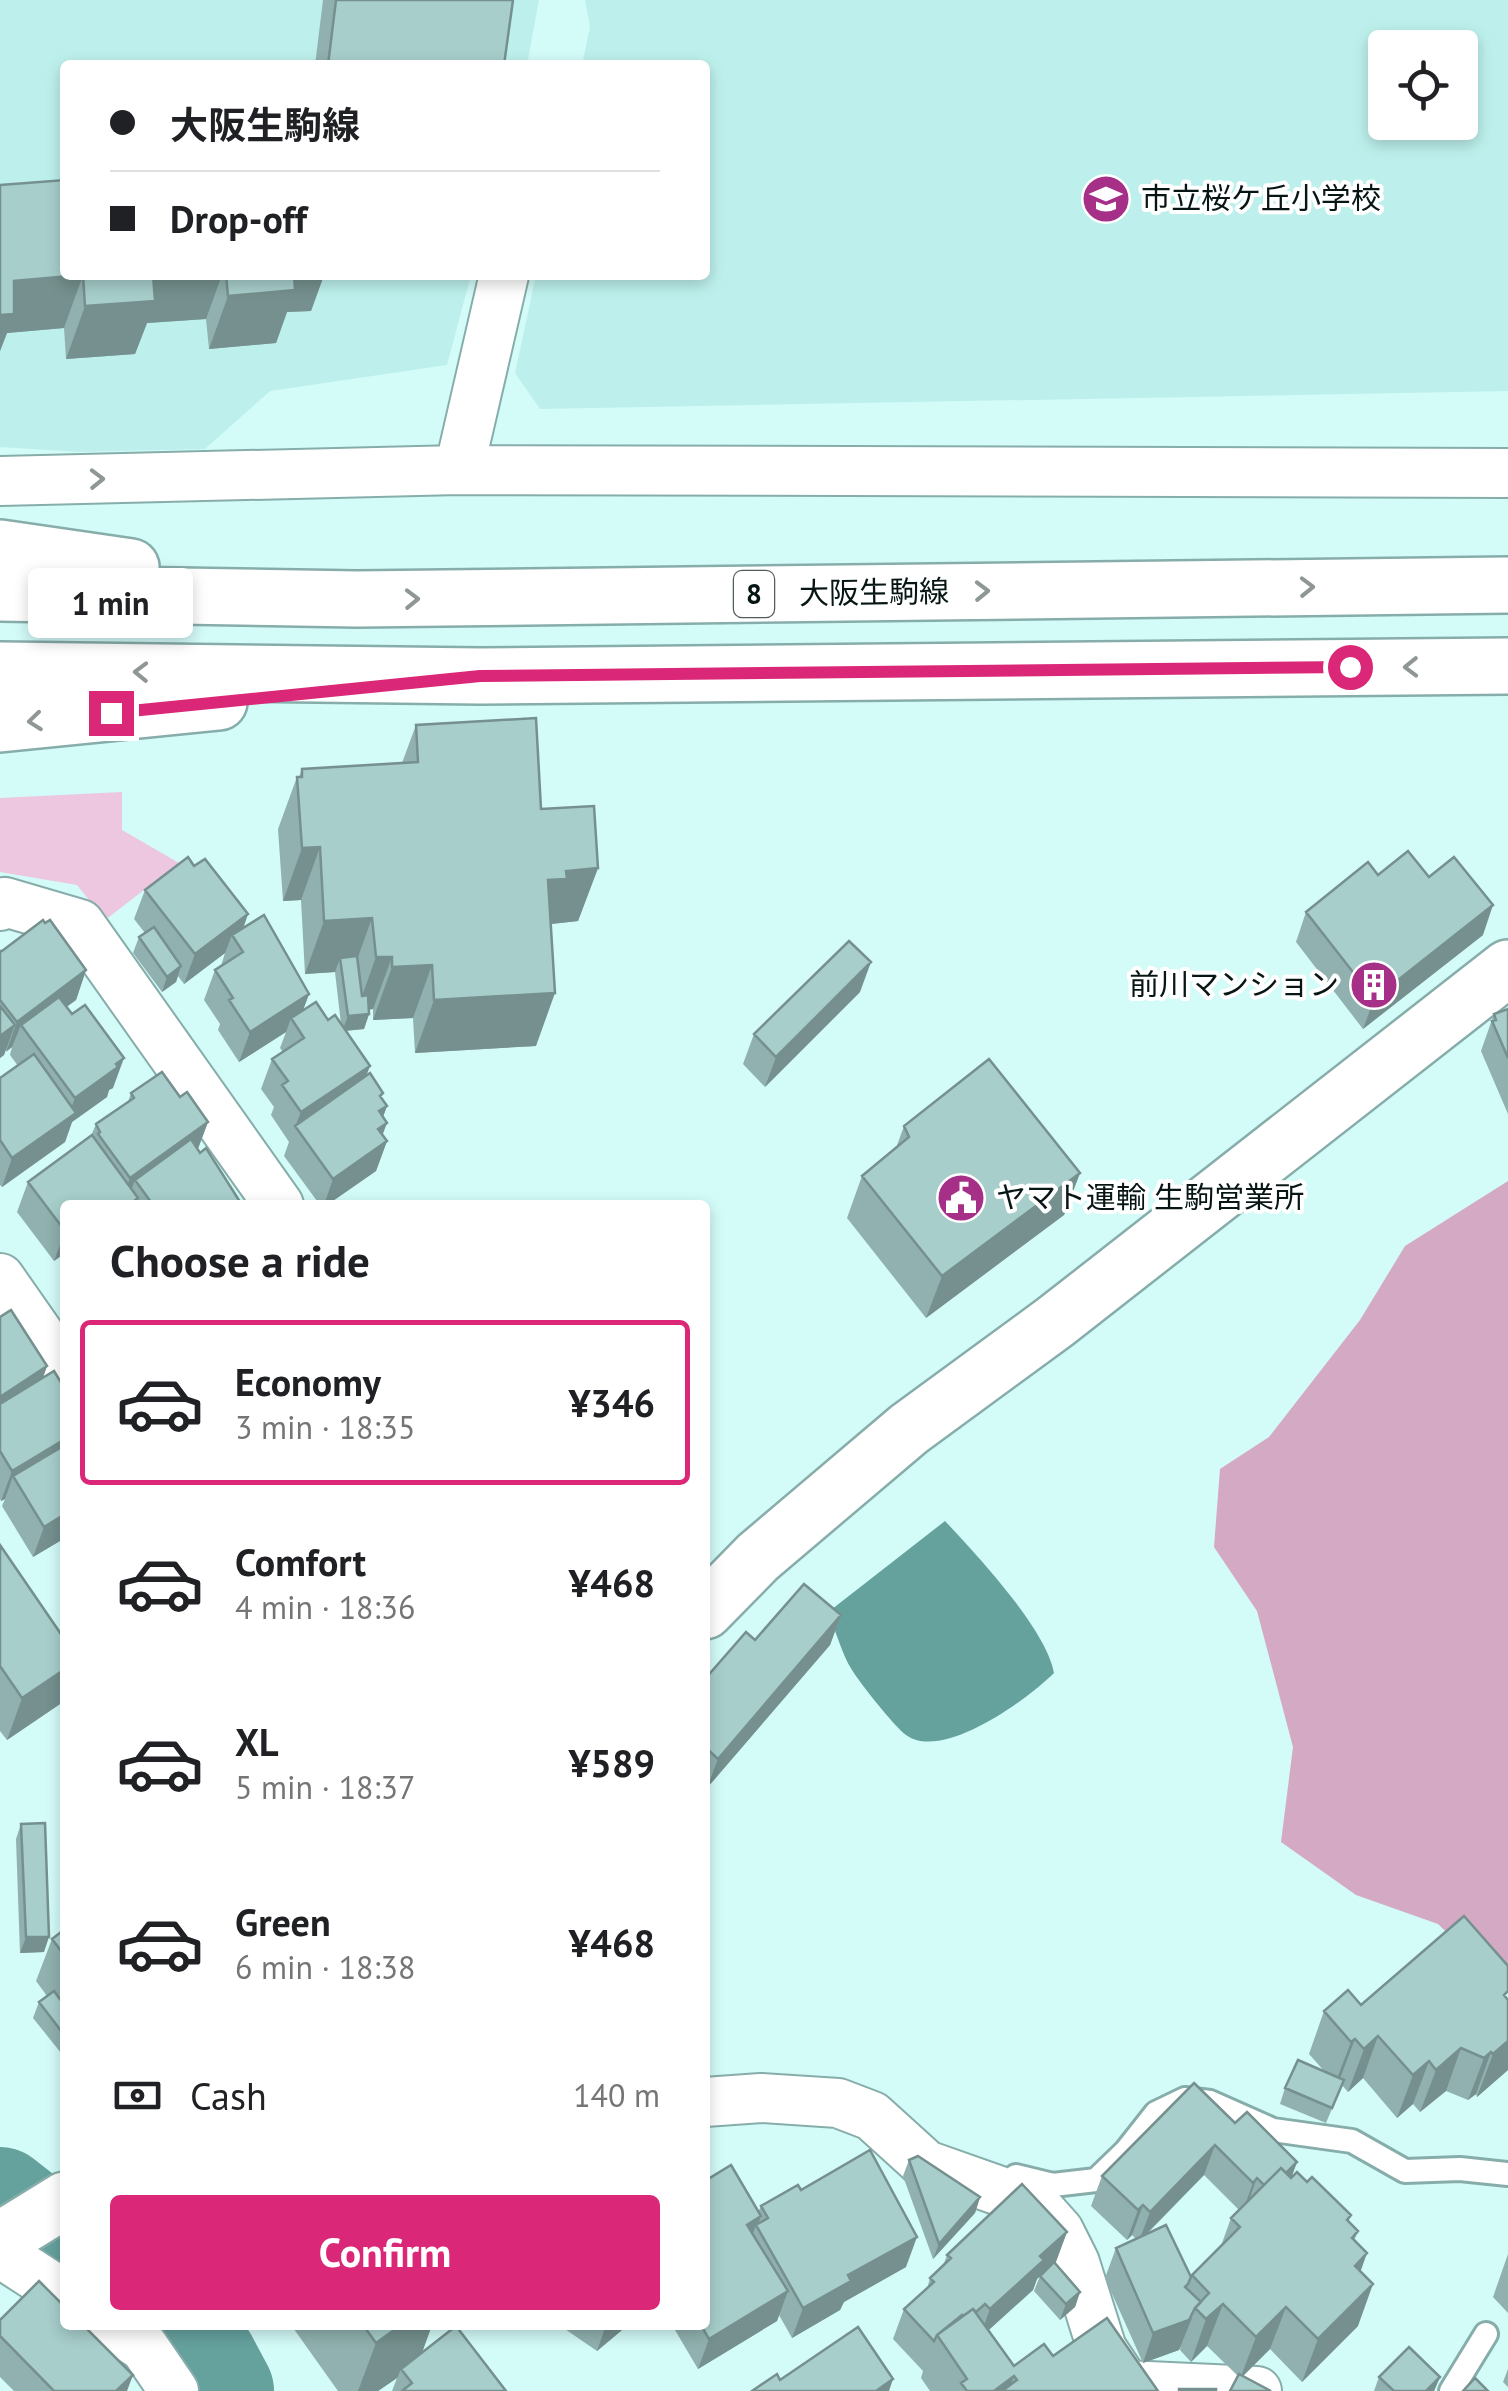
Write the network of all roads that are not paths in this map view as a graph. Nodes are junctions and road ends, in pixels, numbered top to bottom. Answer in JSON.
{"nodes":[{"id":1,"x":503,"y":280,"type":"edge"},
{"id":2,"x":459,"y":470,"type":"junction"},
{"id":3,"x":1508,"y":473,"type":"edge"},
{"id":4,"x":0,"y":481,"type":"edge"},
{"id":5,"x":0,"y":548,"type":"edge"},
{"id":6,"x":1508,"y":585,"type":"edge"},
{"id":7,"x":0,"y":593,"type":"edge"},
{"id":8,"x":357,"y":599,"type":"junction"},
{"id":9,"x":1508,"y":666,"type":"edge"},
{"id":10,"x":0,"y":670,"type":"edge"},
{"id":11,"x":480,"y":676,"type":"junction"},
{"id":12,"x":0,"y":724,"type":"edge"},
{"id":13,"x":0,"y":906,"type":"edge"},
{"id":14,"x":1508,"y":968,"type":"edge"},
{"id":15,"x":275,"y":1200,"type":"edge"},
{"id":16,"x":4,"y":1294,"type":"edge"},
{"id":17,"x":60,"y":1365,"type":"edge"},
{"id":18,"x":710,"y":1605,"type":"edge"},
{"id":19,"x":710,"y":2102,"type":"edge"},
{"id":20,"x":938,"y":2169,"type":"junction"},
{"id":21,"x":1508,"y":2174,"type":"edge"},
{"id":22,"x":60,"y":2203,"type":"edge"},
{"id":23,"x":0,"y":2240,"type":"edge"},
{"id":24,"x":0,"y":2252,"type":"edge"},
{"id":25,"x":60,"y":2292,"type":"edge"},
{"id":26,"x":118,"y":2330,"type":"edge"},
{"id":27,"x":1486,"y":2334,"type":"dead end"},
{"id":28,"x":1128,"y":2388,"type":"edge"},
{"id":29,"x":174,"y":2391,"type":"edge"},
{"id":30,"x":1257,"y":2391,"type":"edge"},
{"id":31,"x":1452,"y":2391,"type":"edge"}],
"edges":[{"from":1,"to":2,"type":"street"},
{"from":2,"to":3,"type":"street"},
{"from":4,"to":2,"type":"street","one_way":true},
{"from":5,"to":8,"type":"main road"},
{"from":8,"to":6,"type":"main road","name":"大阪生駒線","number":"8","one_way":true},
{"from":7,"to":8,"type":"main road","name":"大阪生駒線","number":"8"},
{"from":9,"to":11,"type":"main road","one_way":true},
{"from":11,"to":10,"type":"main road","one_way":true},
{"from":11,"to":12,"type":"main road","one_way":true},
{"from":13,"to":15,"type":"street"},
{"from":14,"to":18,"type":"main road"},
{"from":16,"to":17,"type":"street"},
{"from":19,"to":20,"type":"street"},
{"from":20,"to":21,"type":"lane"},
{"from":20,"to":28,"type":"street"},
{"from":22,"to":23,"type":"main road"},
{"from":24,"to":25,"type":"street"},
{"from":26,"to":29,"type":"street"},
{"from":27,"to":31,"type":"lane"},
{"from":28,"to":30,"type":"street"}]}
